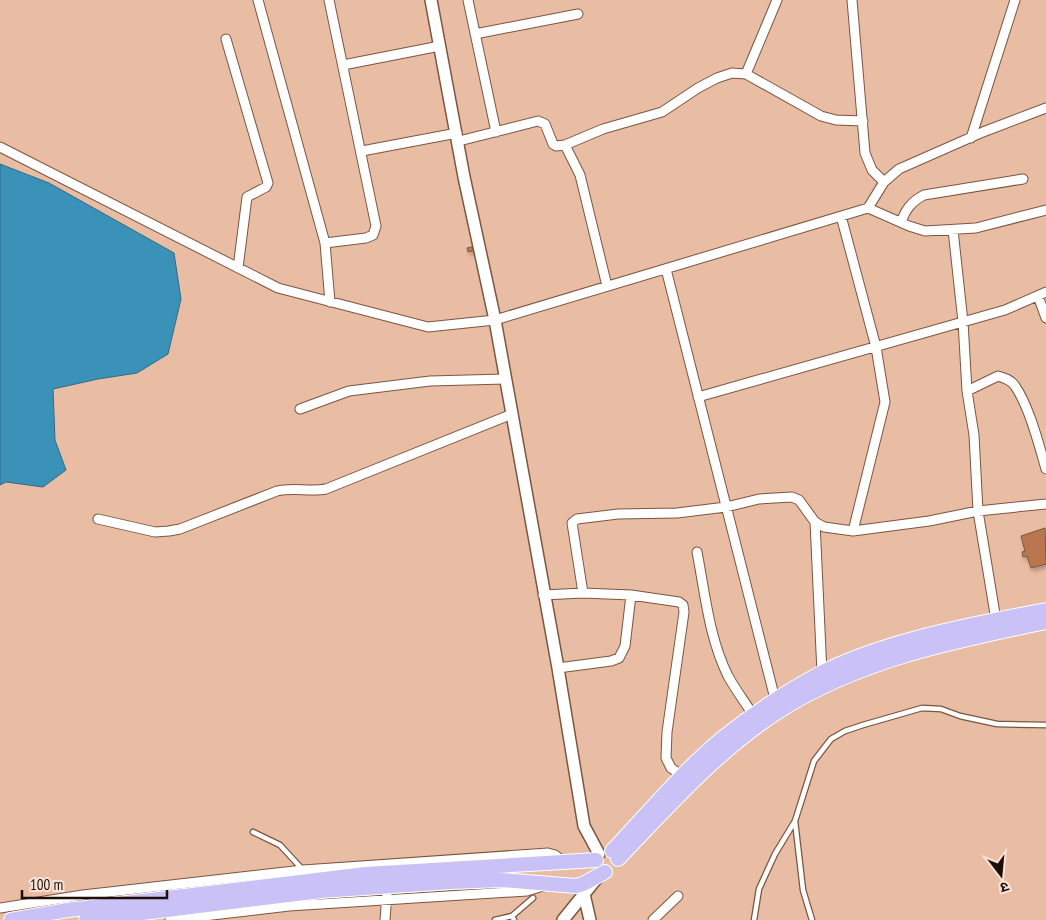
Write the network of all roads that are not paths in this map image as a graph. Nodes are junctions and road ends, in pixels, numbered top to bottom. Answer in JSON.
{"nodes":[{"id":1,"x":258,"y":0,"type":"edge"},
{"id":2,"x":329,"y":0,"type":"edge"},
{"id":3,"x":431,"y":0,"type":"edge"},
{"id":4,"x":468,"y":0,"type":"edge"},
{"id":5,"x":777,"y":0,"type":"edge"},
{"id":6,"x":852,"y":0,"type":"edge"},
{"id":7,"x":1015,"y":0,"type":"edge"},
{"id":8,"x":578,"y":14,"type":"dead end"},
{"id":9,"x":475,"y":34,"type":"junction"},
{"id":10,"x":226,"y":39,"type":"dead end"},
{"id":11,"x":440,"y":46,"type":"junction"},
{"id":12,"x":343,"y":65,"type":"junction"},
{"id":13,"x":746,"y":74,"type":"junction"},
{"id":14,"x":1046,"y":108,"type":"edge"},
{"id":15,"x":862,"y":121,"type":"junction"},
{"id":16,"x":496,"y":132,"type":"junction"},
{"id":17,"x":458,"y":137,"type":"junction"},
{"id":18,"x":970,"y":138,"type":"junction"},
{"id":19,"x":565,"y":145,"type":"junction"},
{"id":20,"x":0,"y":148,"type":"edge"},
{"id":21,"x":362,"y":151,"type":"junction"},
{"id":22,"x":1022,"y":179,"type":"dead end"},
{"id":23,"x":884,"y":182,"type":"junction"},
{"id":24,"x":868,"y":208,"type":"junction"},
{"id":25,"x":1046,"y":210,"type":"edge"},
{"id":26,"x":841,"y":216,"type":"junction"},
{"id":27,"x":900,"y":222,"type":"junction"},
{"id":28,"x":953,"y":230,"type":"junction"},
{"id":29,"x":325,"y":243,"type":"junction"},
{"id":30,"x":238,"y":268,"type":"junction"},
{"id":31,"x":666,"y":268,"type":"junction"},
{"id":32,"x":607,"y":286,"type":"junction"},
{"id":33,"x":1042,"y":294,"type":"edge"},
{"id":34,"x":330,"y":302,"type":"junction"},
{"id":35,"x":1046,"y":318,"type":"edge"},
{"id":36,"x":495,"y":320,"type":"junction"},
{"id":37,"x":963,"y":322,"type":"junction"},
{"id":38,"x":876,"y":347,"type":"junction"},
{"id":39,"x":505,"y":379,"type":"junction"},
{"id":40,"x":967,"y":390,"type":"junction"},
{"id":41,"x":698,"y":397,"type":"junction"},
{"id":42,"x":300,"y":409,"type":"dead end"},
{"id":43,"x":512,"y":414,"type":"junction"},
{"id":44,"x":1046,"y":469,"type":"edge"},
{"id":45,"x":1046,"y":504,"type":"edge"},
{"id":46,"x":726,"y":507,"type":"junction"},
{"id":47,"x":978,"y":511,"type":"junction"},
{"id":48,"x":98,"y":519,"type":"dead end"},
{"id":49,"x":815,"y":522,"type":"junction"},
{"id":50,"x":854,"y":531,"type":"junction"},
{"id":51,"x":697,"y":552,"type":"dead end"},
{"id":52,"x":583,"y":593,"type":"junction"},
{"id":53,"x":543,"y":595,"type":"junction"},
{"id":54,"x":631,"y":595,"type":"junction"},
{"id":55,"x":1046,"y":610,"type":"edge"},
{"id":56,"x":996,"y":620,"type":"junction"},
{"id":57,"x":1046,"y":622,"type":"edge"},
{"id":58,"x":558,"y":668,"type":"junction"},
{"id":59,"x":822,"y":673,"type":"junction"},
{"id":60,"x":775,"y":699,"type":"junction"},
{"id":61,"x":753,"y":715,"type":"junction"},
{"id":62,"x":1046,"y":725,"type":"edge"},
{"id":63,"x":683,"y":776,"type":"junction"},
{"id":64,"x":794,"y":821,"type":"junction"},
{"id":65,"x":253,"y":832,"type":"dead end"},
{"id":66,"x":606,"y":856,"type":"junction"},
{"id":67,"x":601,"y":874,"type":"junction"},
{"id":68,"x":307,"y":875,"type":"junction"},
{"id":69,"x":387,"y":892,"type":"junction"},
{"id":70,"x":584,"y":894,"type":"junction"},
{"id":71,"x":678,"y":896,"type":"dead end"},
{"id":72,"x":533,"y":898,"type":"dead end"},
{"id":73,"x":0,"y":908,"type":"edge"},
{"id":74,"x":124,"y":918,"type":"edge"},
{"id":75,"x":513,"y":918,"type":"edge"},
{"id":76,"x":11,"y":920,"type":"edge"},
{"id":77,"x":86,"y":920,"type":"edge"},
{"id":78,"x":170,"y":920,"type":"edge"},
{"id":79,"x":385,"y":920,"type":"edge"},
{"id":80,"x":495,"y":920,"type":"edge"},
{"id":81,"x":563,"y":920,"type":"edge"},
{"id":82,"x":590,"y":920,"type":"edge"},
{"id":83,"x":652,"y":920,"type":"edge"},
{"id":84,"x":754,"y":920,"type":"edge"},
{"id":85,"x":812,"y":920,"type":"edge"}],
"edges":[{"from":1,"to":29,"type":"street"},
{"from":2,"to":12,"type":"street"},
{"from":3,"to":11,"type":"street"},
{"from":4,"to":9,"type":"street"},
{"from":5,"to":13,"type":"street"},
{"from":6,"to":15,"type":"street"},
{"from":7,"to":18,"type":"street"},
{"from":8,"to":9,"type":"street"},
{"from":9,"to":16,"type":"street"},
{"from":10,"to":30,"type":"street"},
{"from":11,"to":12,"type":"street"},
{"from":11,"to":17,"type":"street"},
{"from":12,"to":21,"type":"street"},
{"from":13,"to":15,"type":"street"},
{"from":13,"to":19,"type":"street"},
{"from":14,"to":18,"type":"street"},
{"from":15,"to":23,"type":"street"},
{"from":16,"to":17,"type":"street"},
{"from":16,"to":19,"type":"street"},
{"from":17,"to":21,"type":"street"},
{"from":17,"to":36,"type":"street"},
{"from":18,"to":23,"type":"street"},
{"from":19,"to":32,"type":"street"},
{"from":20,"to":30,"type":"street"},
{"from":21,"to":29,"type":"street"},
{"from":22,"to":27,"type":"street"},
{"from":23,"to":24,"type":"street"},
{"from":24,"to":26,"type":"street"},
{"from":24,"to":27,"type":"street"},
{"from":25,"to":28,"type":"street"},
{"from":26,"to":31,"type":"street"},
{"from":26,"to":38,"type":"street"},
{"from":27,"to":28,"type":"street"},
{"from":28,"to":37,"type":"street"},
{"from":29,"to":34,"type":"street"},
{"from":30,"to":34,"type":"street"},
{"from":31,"to":32,"type":"street"},
{"from":31,"to":41,"type":"street"},
{"from":32,"to":36,"type":"street"},
{"from":33,"to":35,"type":"street"},
{"from":33,"to":37,"type":"street"},
{"from":34,"to":36,"type":"street"},
{"from":36,"to":39,"type":"street"},
{"from":37,"to":38,"type":"street"},
{"from":37,"to":40,"type":"street"},
{"from":38,"to":41,"type":"street"},
{"from":38,"to":50,"type":"street"},
{"from":39,"to":42,"type":"street"},
{"from":39,"to":43,"type":"street"},
{"from":40,"to":44,"type":"street"},
{"from":40,"to":47,"type":"street"},
{"from":41,"to":46,"type":"street"},
{"from":43,"to":48,"type":"street"},
{"from":43,"to":53,"type":"street"},
{"from":45,"to":47,"type":"street"},
{"from":46,"to":49,"type":"street"},
{"from":46,"to":52,"type":"street"},
{"from":46,"to":60,"type":"street"},
{"from":47,"to":50,"type":"street"},
{"from":47,"to":56,"type":"street"},
{"from":49,"to":50,"type":"street"},
{"from":49,"to":59,"type":"street"},
{"from":51,"to":61,"type":"street"},
{"from":52,"to":53,"type":"street"},
{"from":52,"to":54,"type":"street"},
{"from":53,"to":58,"type":"street"},
{"from":54,"to":58,"type":"street"},
{"from":54,"to":63,"type":"street"},
{"from":55,"to":56,"type":"main road"},
{"from":56,"to":59,"type":"main road"},
{"from":57,"to":66,"type":"main road"},
{"from":58,"to":66,"type":"street"},
{"from":59,"to":60,"type":"main road"},
{"from":60,"to":61,"type":"main road"},
{"from":61,"to":63,"type":"main road"},
{"from":62,"to":64,"type":"lane"},
{"from":63,"to":66,"type":"main road"},
{"from":64,"to":84,"type":"lane"},
{"from":64,"to":85,"type":"lane"},
{"from":65,"to":68,"type":"lane"},
{"from":66,"to":67,"type":"main road"},
{"from":66,"to":68,"type":"main road"},
{"from":67,"to":69,"type":"main road"},
{"from":67,"to":70,"type":"street"},
{"from":68,"to":73,"type":"street"},
{"from":68,"to":76,"type":"main road"},
{"from":69,"to":74,"type":"main road"},
{"from":69,"to":78,"type":"street"},
{"from":69,"to":79,"type":"street"},
{"from":70,"to":81,"type":"street"},
{"from":70,"to":82,"type":"street"},
{"from":71,"to":83,"type":"street"},
{"from":72,"to":75,"type":"lane"},
{"from":74,"to":77,"type":"main road"},
{"from":75,"to":80,"type":"lane"}]}
